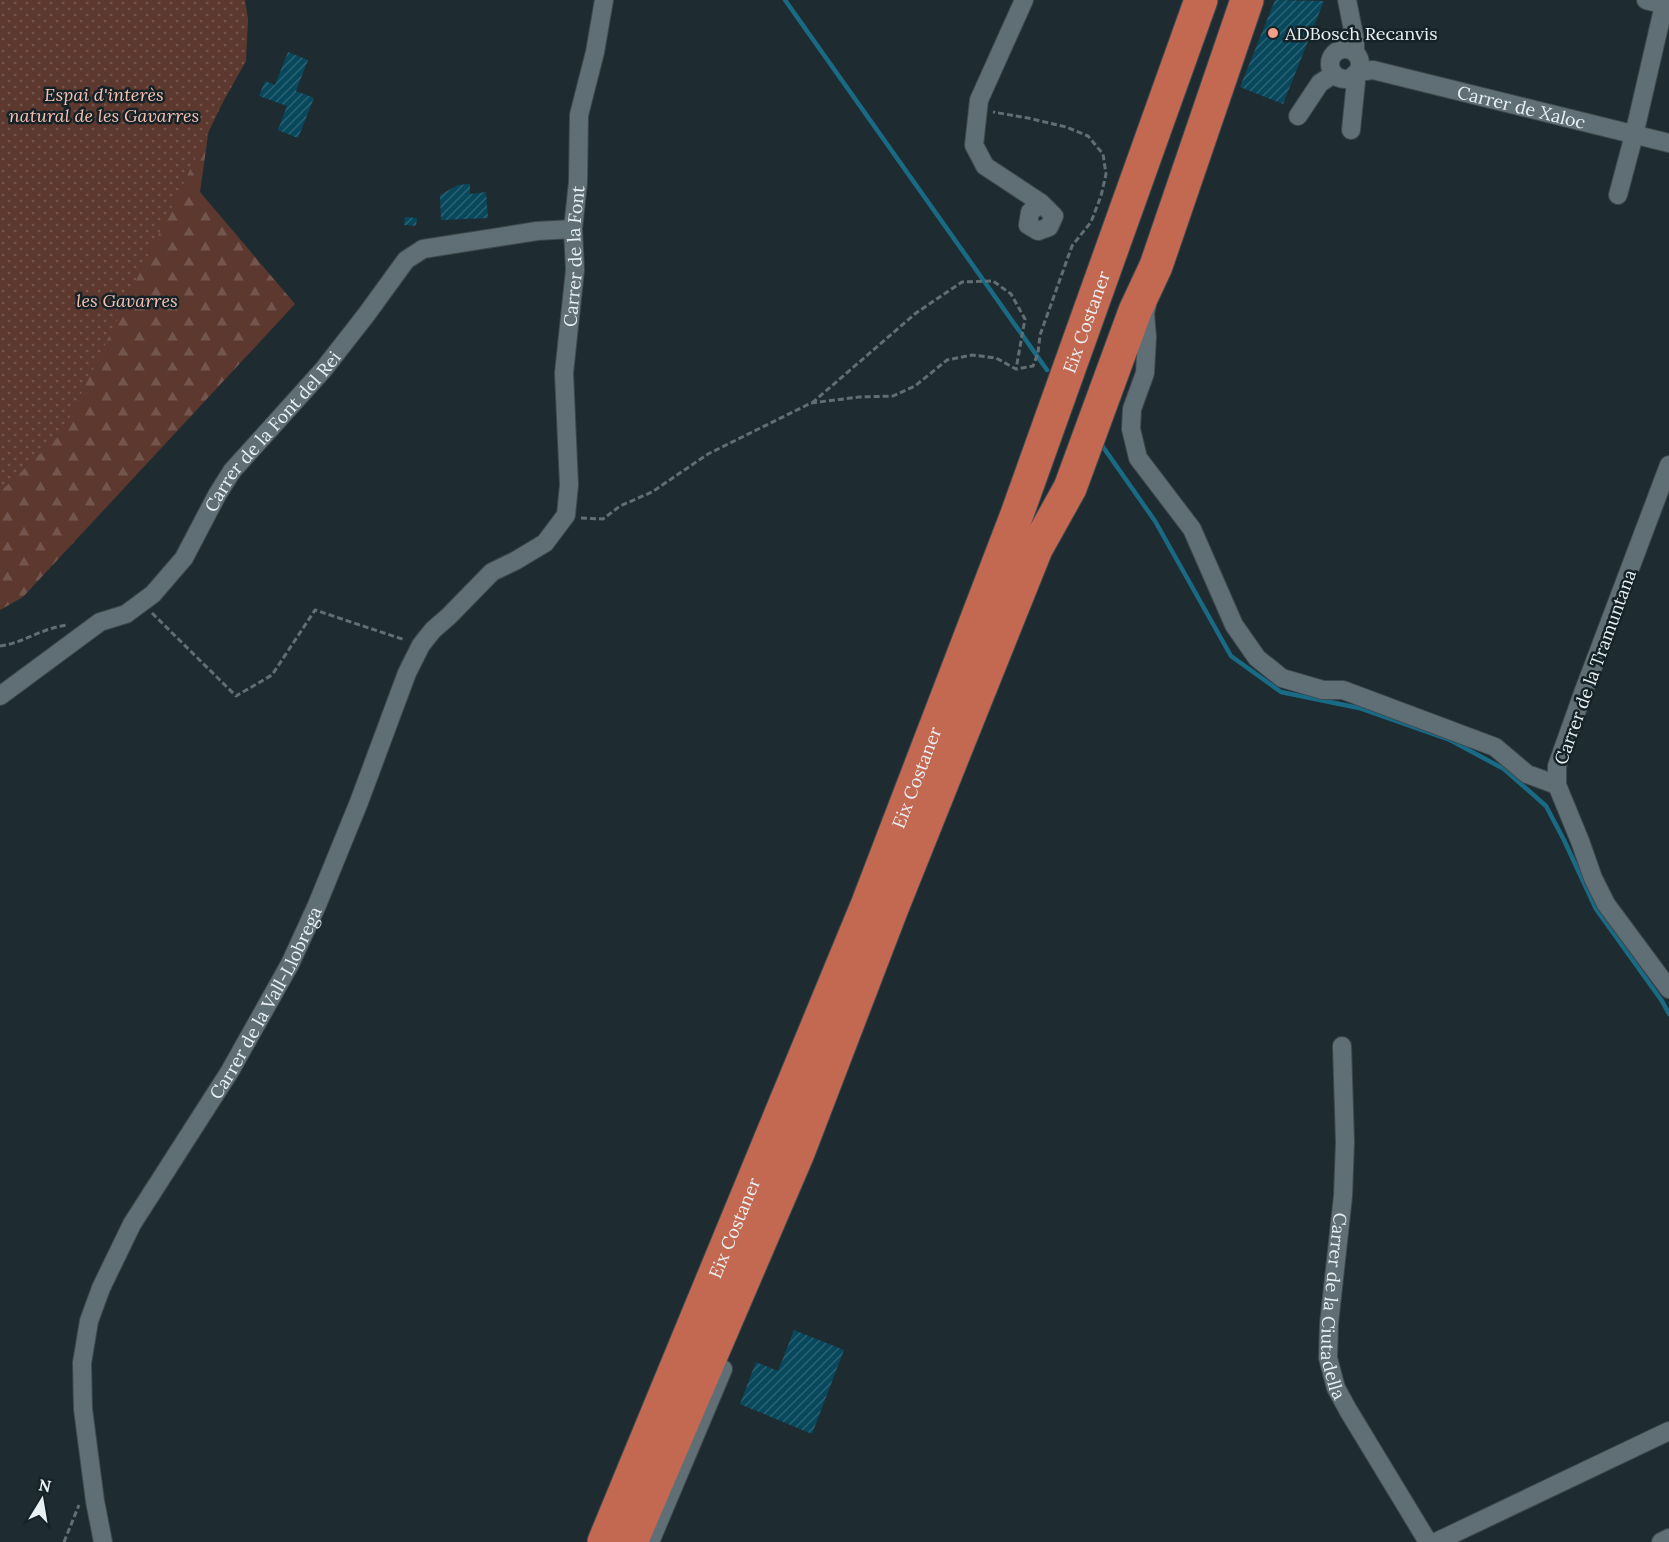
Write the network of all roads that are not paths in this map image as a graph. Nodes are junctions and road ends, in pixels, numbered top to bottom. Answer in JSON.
{"nodes":[{"id":1,"x":604,"y":0,"type":"edge"},
{"id":2,"x":1024,"y":0,"type":"edge"},
{"id":3,"x":1179,"y":0,"type":"edge"},
{"id":4,"x":1201,"y":0,"type":"edge"},
{"id":5,"x":1226,"y":0,"type":"edge"},
{"id":6,"x":1247,"y":0,"type":"edge"},
{"id":7,"x":1347,"y":0,"type":"edge"},
{"id":8,"x":1646,"y":0,"type":"edge"},
{"id":9,"x":1667,"y":5,"type":"edge"},
{"id":10,"x":1352,"y":23,"type":"junction"},
{"id":11,"x":1354,"y":71,"type":"junction"},
{"id":12,"x":1298,"y":116,"type":"dead end"},
{"id":13,"x":1351,"y":130,"type":"dead end"},
{"id":14,"x":1634,"y":135,"type":"junction"},
{"id":15,"x":1669,"y":143,"type":"edge"},
{"id":16,"x":1618,"y":195,"type":"dead end"},
{"id":17,"x":1041,"y":203,"type":"dead end"},
{"id":18,"x":573,"y":229,"type":"junction"},
{"id":19,"x":1156,"y":266,"type":"junction"},
{"id":20,"x":1669,"y":465,"type":"edge"},
{"id":21,"x":566,"y":515,"type":"joint"},
{"id":22,"x":1017,"y":518,"type":"junction"},
{"id":23,"x":1036,"y":549,"type":"junction"},
{"id":24,"x":0,"y":696,"type":"edge"},
{"id":25,"x":1557,"y":785,"type":"junction"},
{"id":26,"x":834,"y":985,"type":"junction"},
{"id":27,"x":1669,"y":989,"type":"edge"},
{"id":28,"x":1342,"y":1046,"type":"dead end"},
{"id":29,"x":798,"y":1153,"type":"junction"},
{"id":30,"x":755,"y":1293,"type":"joint"},
{"id":31,"x":1669,"y":1431,"type":"edge"},
{"id":32,"x":1669,"y":1538,"type":"edge"},
{"id":33,"x":103,"y":1542,"type":"edge"},
{"id":34,"x":590,"y":1542,"type":"edge"},
{"id":35,"x":604,"y":1542,"type":"edge"},
{"id":36,"x":631,"y":1542,"type":"edge"},
{"id":37,"x":650,"y":1542,"type":"edge"},
{"id":38,"x":1428,"y":1542,"type":"edge"},
{"id":39,"x":1436,"y":1542,"type":"edge"},
{"id":40,"x":1661,"y":1542,"type":"edge"}],
"edges":[{"from":1,"to":18,"type":"street","name":"Carrer de la Font"},
{"from":2,"to":17,"type":"street"},
{"from":3,"to":22,"type":"highway"},
{"from":4,"to":22,"type":"highway","name":"Eix Costaner"},
{"from":5,"to":23,"type":"highway","name":"Eix Costaner"},
{"from":6,"to":19,"type":"highway"},
{"from":7,"to":10,"type":"street"},
{"from":8,"to":9,"type":"street"},
{"from":9,"to":14,"type":"street"},
{"from":10,"to":11,"type":"street"},
{"from":10,"to":11,"type":"street"},
{"from":11,"to":12,"type":"street"},
{"from":11,"to":13,"type":"street"},
{"from":11,"to":14,"type":"street","name":"Carrer de Xaloc"},
{"from":14,"to":15,"type":"street","name":"Carrer de Xaloc"},
{"from":14,"to":16,"type":"street"},
{"from":18,"to":21,"type":"street","name":"Carrer de la Font"},
{"from":18,"to":24,"type":"street","name":"Carrer de la Font del Rei"},
{"from":19,"to":23,"type":"highway"},
{"from":19,"to":25,"type":"street"},
{"from":20,"to":25,"type":"street","name":"Carrer de la Tramuntana"},
{"from":21,"to":33,"type":"street","name":"Carrer de la Vall-Llobrega"},
{"from":22,"to":26,"type":"highway","name":"Eix Costaner"},
{"from":23,"to":29,"type":"highway"},
{"from":25,"to":27,"type":"street","name":"Carrer de la Tramuntana"},
{"from":26,"to":34,"type":"highway"},
{"from":26,"to":35,"type":"highway","name":"Eix Costaner"},
{"from":28,"to":38,"type":"street","name":"Carrer de la Ciutadella"},
{"from":29,"to":30,"type":"highway"},
{"from":29,"to":36,"type":"highway"},
{"from":30,"to":37,"type":"street"},
{"from":31,"to":39,"type":"street"},
{"from":32,"to":40,"type":"street"}]}
